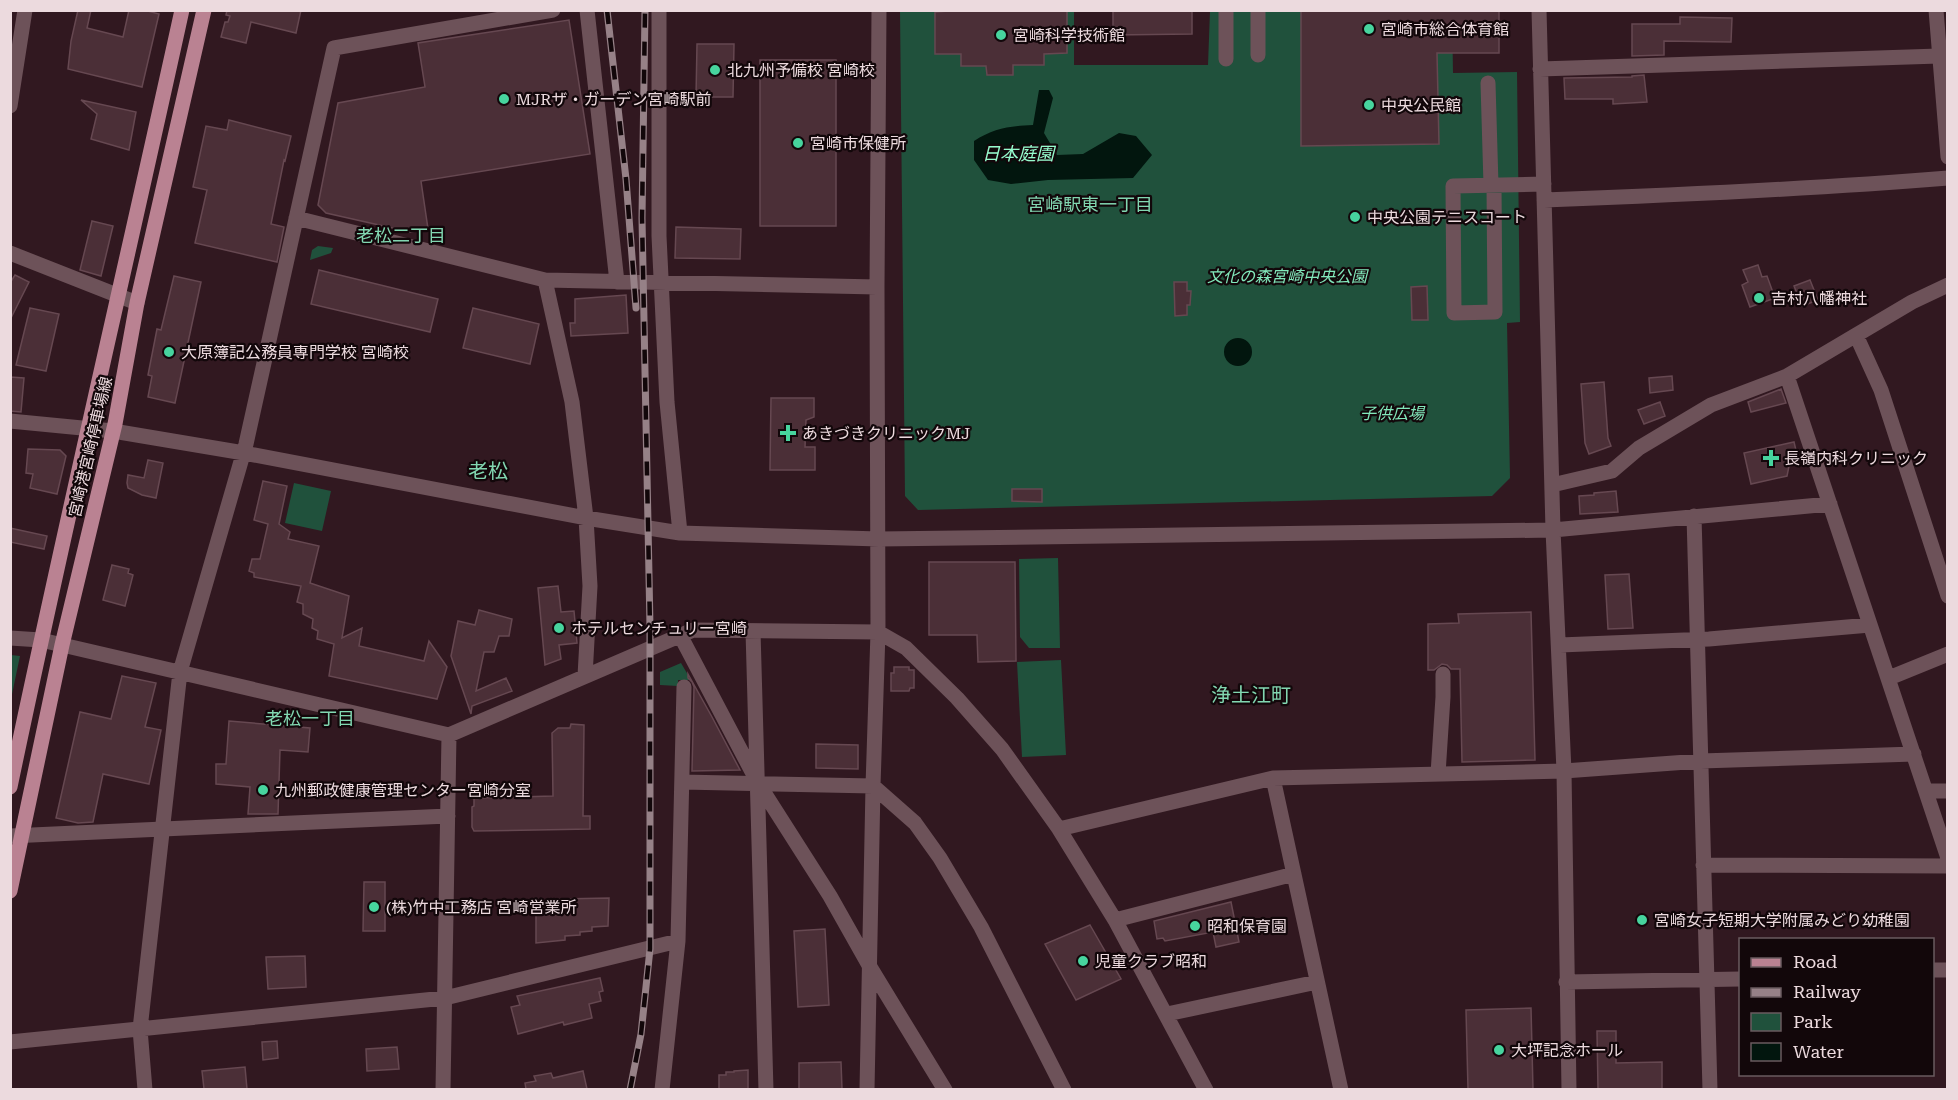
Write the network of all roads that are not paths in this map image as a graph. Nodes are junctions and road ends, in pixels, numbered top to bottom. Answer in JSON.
{"nodes":[{"id":1,"x":25,"y":10,"type":"edge"},
{"id":2,"x":182,"y":10,"type":"edge"},
{"id":3,"x":204,"y":10,"type":"edge"},
{"id":4,"x":553,"y":10,"type":"edge"},
{"id":5,"x":587,"y":10,"type":"edge"},
{"id":6,"x":658,"y":10,"type":"edge"},
{"id":7,"x":879,"y":10,"type":"edge"},
{"id":8,"x":1226,"y":10,"type":"edge"},
{"id":9,"x":1258,"y":10,"type":"edge"},
{"id":10,"x":1539,"y":10,"type":"edge"},
{"id":11,"x":1936,"y":10,"type":"edge"},
{"id":12,"x":1258,"y":55,"type":"dead end"},
{"id":13,"x":1939,"y":56,"type":"junction"},
{"id":14,"x":1226,"y":59,"type":"dead end"},
{"id":15,"x":1540,"y":69,"type":"junction"},
{"id":16,"x":1944,"y":73,"type":"edge"},
{"id":17,"x":1488,"y":83,"type":"dead end"},
{"id":18,"x":10,"y":106,"type":"edge"},
{"id":19,"x":1947,"y":157,"type":"edge"},
{"id":20,"x":1947,"y":178,"type":"edge"},
{"id":21,"x":1492,"y":186,"type":"junction"},
{"id":22,"x":1544,"y":192,"type":"junction"},
{"id":23,"x":296,"y":218,"type":"junction"},
{"id":24,"x":10,"y":253,"type":"edge"},
{"id":25,"x":545,"y":280,"type":"junction"},
{"id":26,"x":617,"y":282,"type":"junction"},
{"id":27,"x":661,"y":282,"type":"junction"},
{"id":28,"x":1947,"y":285,"type":"edge"},
{"id":29,"x":877,"y":287,"type":"junction"},
{"id":30,"x":120,"y":297,"type":"junction"},
{"id":31,"x":137,"y":303,"type":"junction"},
{"id":32,"x":1856,"y":335,"type":"junction"},
{"id":33,"x":1787,"y":376,"type":"junction"},
{"id":34,"x":10,"y":421,"type":"edge"},
{"id":35,"x":89,"y":428,"type":"junction"},
{"id":36,"x":113,"y":431,"type":"junction"},
{"id":37,"x":244,"y":453,"type":"junction"},
{"id":38,"x":1552,"y":485,"type":"junction"},
{"id":39,"x":1830,"y":504,"type":"junction"},
{"id":40,"x":1694,"y":516,"type":"junction"},
{"id":41,"x":586,"y":518,"type":"junction"},
{"id":42,"x":1553,"y":530,"type":"junction"},
{"id":43,"x":680,"y":532,"type":"junction"},
{"id":44,"x":879,"y":539,"type":"junction"},
{"id":45,"x":1947,"y":596,"type":"edge"},
{"id":46,"x":1870,"y":625,"type":"junction"},
{"id":47,"x":753,"y":630,"type":"junction"},
{"id":48,"x":879,"y":632,"type":"junction"},
{"id":49,"x":680,"y":635,"type":"junction"},
{"id":50,"x":10,"y":638,"type":"edge"},
{"id":51,"x":1698,"y":638,"type":"junction"},
{"id":52,"x":41,"y":640,"type":"junction"},
{"id":53,"x":62,"y":645,"type":"junction"},
{"id":54,"x":1560,"y":645,"type":"junction"},
{"id":55,"x":1947,"y":654,"type":"edge"},
{"id":56,"x":180,"y":672,"type":"junction"},
{"id":57,"x":1443,"y":674,"type":"dead end"},
{"id":58,"x":585,"y":676,"type":"junction"},
{"id":59,"x":1888,"y":678,"type":"junction"},
{"id":60,"x":684,"y":687,"type":"dead end"},
{"id":61,"x":450,"y":735,"type":"junction"},
{"id":62,"x":1914,"y":754,"type":"junction"},
{"id":63,"x":1701,"y":761,"type":"junction"},
{"id":64,"x":1564,"y":771,"type":"junction"},
{"id":65,"x":1438,"y":774,"type":"junction"},
{"id":66,"x":1273,"y":778,"type":"junction"},
{"id":67,"x":682,"y":782,"type":"junction"},
{"id":68,"x":758,"y":783,"type":"junction"},
{"id":69,"x":873,"y":786,"type":"junction"},
{"id":70,"x":10,"y":787,"type":"edge"},
{"id":71,"x":1927,"y":791,"type":"junction"},
{"id":72,"x":1947,"y":791,"type":"edge"},
{"id":73,"x":448,"y":816,"type":"junction"},
{"id":74,"x":1059,"y":829,"type":"junction"},
{"id":75,"x":162,"y":830,"type":"junction"},
{"id":76,"x":17,"y":836,"type":"edge"},
{"id":77,"x":1947,"y":858,"type":"edge"},
{"id":78,"x":1703,"y":865,"type":"junction"},
{"id":79,"x":1947,"y":866,"type":"edge"},
{"id":80,"x":1294,"y":874,"type":"junction"},
{"id":81,"x":10,"y":891,"type":"edge"},
{"id":82,"x":1115,"y":921,"type":"junction"},
{"id":83,"x":678,"y":941,"type":"junction"},
{"id":84,"x":870,"y":967,"type":"junction"},
{"id":85,"x":1739,"y":979,"type":"edge"},
{"id":86,"x":1708,"y":980,"type":"junction"},
{"id":87,"x":1317,"y":982,"type":"junction"},
{"id":88,"x":1566,"y":982,"type":"junction"},
{"id":89,"x":445,"y":998,"type":"junction"},
{"id":90,"x":1167,"y":1014,"type":"junction"},
{"id":91,"x":141,"y":1029,"type":"junction"},
{"id":92,"x":10,"y":1042,"type":"edge"},
{"id":93,"x":145,"y":1089,"type":"edge"},
{"id":94,"x":443,"y":1089,"type":"edge"},
{"id":95,"x":662,"y":1089,"type":"edge"},
{"id":96,"x":766,"y":1089,"type":"edge"},
{"id":97,"x":867,"y":1089,"type":"edge"},
{"id":98,"x":945,"y":1089,"type":"edge"},
{"id":99,"x":1064,"y":1089,"type":"edge"},
{"id":100,"x":1206,"y":1089,"type":"edge"},
{"id":101,"x":1341,"y":1089,"type":"edge"},
{"id":102,"x":1569,"y":1089,"type":"edge"},
{"id":103,"x":1710,"y":1089,"type":"edge"}],
"edges":[{"from":1,"to":18,"type":"street"},
{"from":2,"to":30,"type":"main road","name":"宮崎港宮崎停車場線"},
{"from":3,"to":31,"type":"main road","name":"宮崎港宮崎停車場線"},
{"from":4,"to":23,"type":"street"},
{"from":5,"to":26,"type":"street"},
{"from":6,"to":27,"type":"street"},
{"from":7,"to":29,"type":"street"},
{"from":8,"to":14,"type":"street"},
{"from":9,"to":12,"type":"street"},
{"from":10,"to":15,"type":"street"},
{"from":11,"to":13,"type":"street"},
{"from":13,"to":15,"type":"street"},
{"from":13,"to":16,"type":"street"},
{"from":15,"to":22,"type":"street"},
{"from":16,"to":19,"type":"street"},
{"from":17,"to":21,"type":"street"},
{"from":20,"to":22,"type":"street"},
{"from":21,"to":21,"type":"street"},
{"from":21,"to":22,"type":"street"},
{"from":22,"to":38,"type":"street"},
{"from":23,"to":25,"type":"street"},
{"from":23,"to":37,"type":"street"},
{"from":24,"to":30,"type":"street"},
{"from":25,"to":26,"type":"street"},
{"from":25,"to":41,"type":"street"},
{"from":26,"to":27,"type":"street"},
{"from":27,"to":29,"type":"street"},
{"from":27,"to":43,"type":"street"},
{"from":28,"to":32,"type":"street"},
{"from":29,"to":44,"type":"street"},
{"from":30,"to":31,"type":"street"},
{"from":30,"to":35,"type":"main road","name":"宮崎港宮崎停車場線"},
{"from":31,"to":36,"type":"main road","name":"宮崎港宮崎停車場線"},
{"from":32,"to":33,"type":"street"},
{"from":32,"to":45,"type":"street"},
{"from":33,"to":38,"type":"street"},
{"from":33,"to":39,"type":"street"},
{"from":34,"to":35,"type":"street"},
{"from":35,"to":36,"type":"street"},
{"from":35,"to":52,"type":"main road","name":"宮崎港宮崎停車場線"},
{"from":36,"to":37,"type":"street"},
{"from":36,"to":53,"type":"main road","name":"宮崎港宮崎停車場線"},
{"from":37,"to":41,"type":"street"},
{"from":37,"to":56,"type":"street"},
{"from":38,"to":42,"type":"street"},
{"from":39,"to":40,"type":"street"},
{"from":39,"to":46,"type":"street"},
{"from":40,"to":42,"type":"street"},
{"from":40,"to":51,"type":"street"},
{"from":41,"to":43,"type":"street"},
{"from":41,"to":58,"type":"street"},
{"from":42,"to":44,"type":"street"},
{"from":42,"to":54,"type":"street"},
{"from":43,"to":44,"type":"street"},
{"from":44,"to":48,"type":"street"},
{"from":46,"to":51,"type":"street"},
{"from":46,"to":59,"type":"street"},
{"from":47,"to":48,"type":"street"},
{"from":47,"to":49,"type":"street"},
{"from":47,"to":68,"type":"street"},
{"from":48,"to":69,"type":"street"},
{"from":48,"to":74,"type":"street"},
{"from":49,"to":58,"type":"street"},
{"from":49,"to":68,"type":"street"},
{"from":50,"to":52,"type":"street"},
{"from":51,"to":54,"type":"street"},
{"from":51,"to":63,"type":"street"},
{"from":52,"to":53,"type":"street"},
{"from":52,"to":70,"type":"main road","name":"宮崎港宮崎停車場線"},
{"from":53,"to":56,"type":"street"},
{"from":53,"to":76,"type":"main road","name":"宮崎港宮崎停車場線"},
{"from":54,"to":64,"type":"street"},
{"from":55,"to":59,"type":"street"},
{"from":56,"to":61,"type":"street"},
{"from":56,"to":75,"type":"street"},
{"from":57,"to":65,"type":"street"},
{"from":58,"to":61,"type":"street"},
{"from":59,"to":62,"type":"street"},
{"from":60,"to":67,"type":"street"},
{"from":61,"to":73,"type":"street"},
{"from":62,"to":63,"type":"street"},
{"from":62,"to":71,"type":"street"},
{"from":63,"to":64,"type":"street"},
{"from":63,"to":78,"type":"street"},
{"from":64,"to":65,"type":"street"},
{"from":64,"to":88,"type":"street"},
{"from":65,"to":66,"type":"street"},
{"from":66,"to":74,"type":"street"},
{"from":66,"to":80,"type":"street"},
{"from":67,"to":68,"type":"street"},
{"from":67,"to":83,"type":"street"},
{"from":68,"to":69,"type":"street"},
{"from":68,"to":84,"type":"street"},
{"from":68,"to":96,"type":"street"},
{"from":69,"to":84,"type":"street"},
{"from":69,"to":99,"type":"street"},
{"from":71,"to":72,"type":"street"},
{"from":71,"to":77,"type":"street"},
{"from":73,"to":75,"type":"street"},
{"from":73,"to":89,"type":"street"},
{"from":74,"to":82,"type":"street"},
{"from":75,"to":76,"type":"street"},
{"from":75,"to":91,"type":"street"},
{"from":76,"to":81,"type":"main road","name":"宮崎港宮崎停車場線"},
{"from":78,"to":79,"type":"street"},
{"from":78,"to":86,"type":"street"},
{"from":80,"to":82,"type":"street"},
{"from":80,"to":87,"type":"street"},
{"from":82,"to":90,"type":"street"},
{"from":83,"to":89,"type":"street"},
{"from":83,"to":95,"type":"street"},
{"from":84,"to":97,"type":"street"},
{"from":84,"to":98,"type":"street"},
{"from":85,"to":86,"type":"street"},
{"from":86,"to":88,"type":"street"},
{"from":86,"to":103,"type":"street"},
{"from":87,"to":90,"type":"street"},
{"from":87,"to":101,"type":"street"},
{"from":88,"to":102,"type":"street"},
{"from":89,"to":91,"type":"street"},
{"from":89,"to":94,"type":"street"},
{"from":90,"to":100,"type":"street"},
{"from":91,"to":92,"type":"street"},
{"from":91,"to":93,"type":"street"}]}
